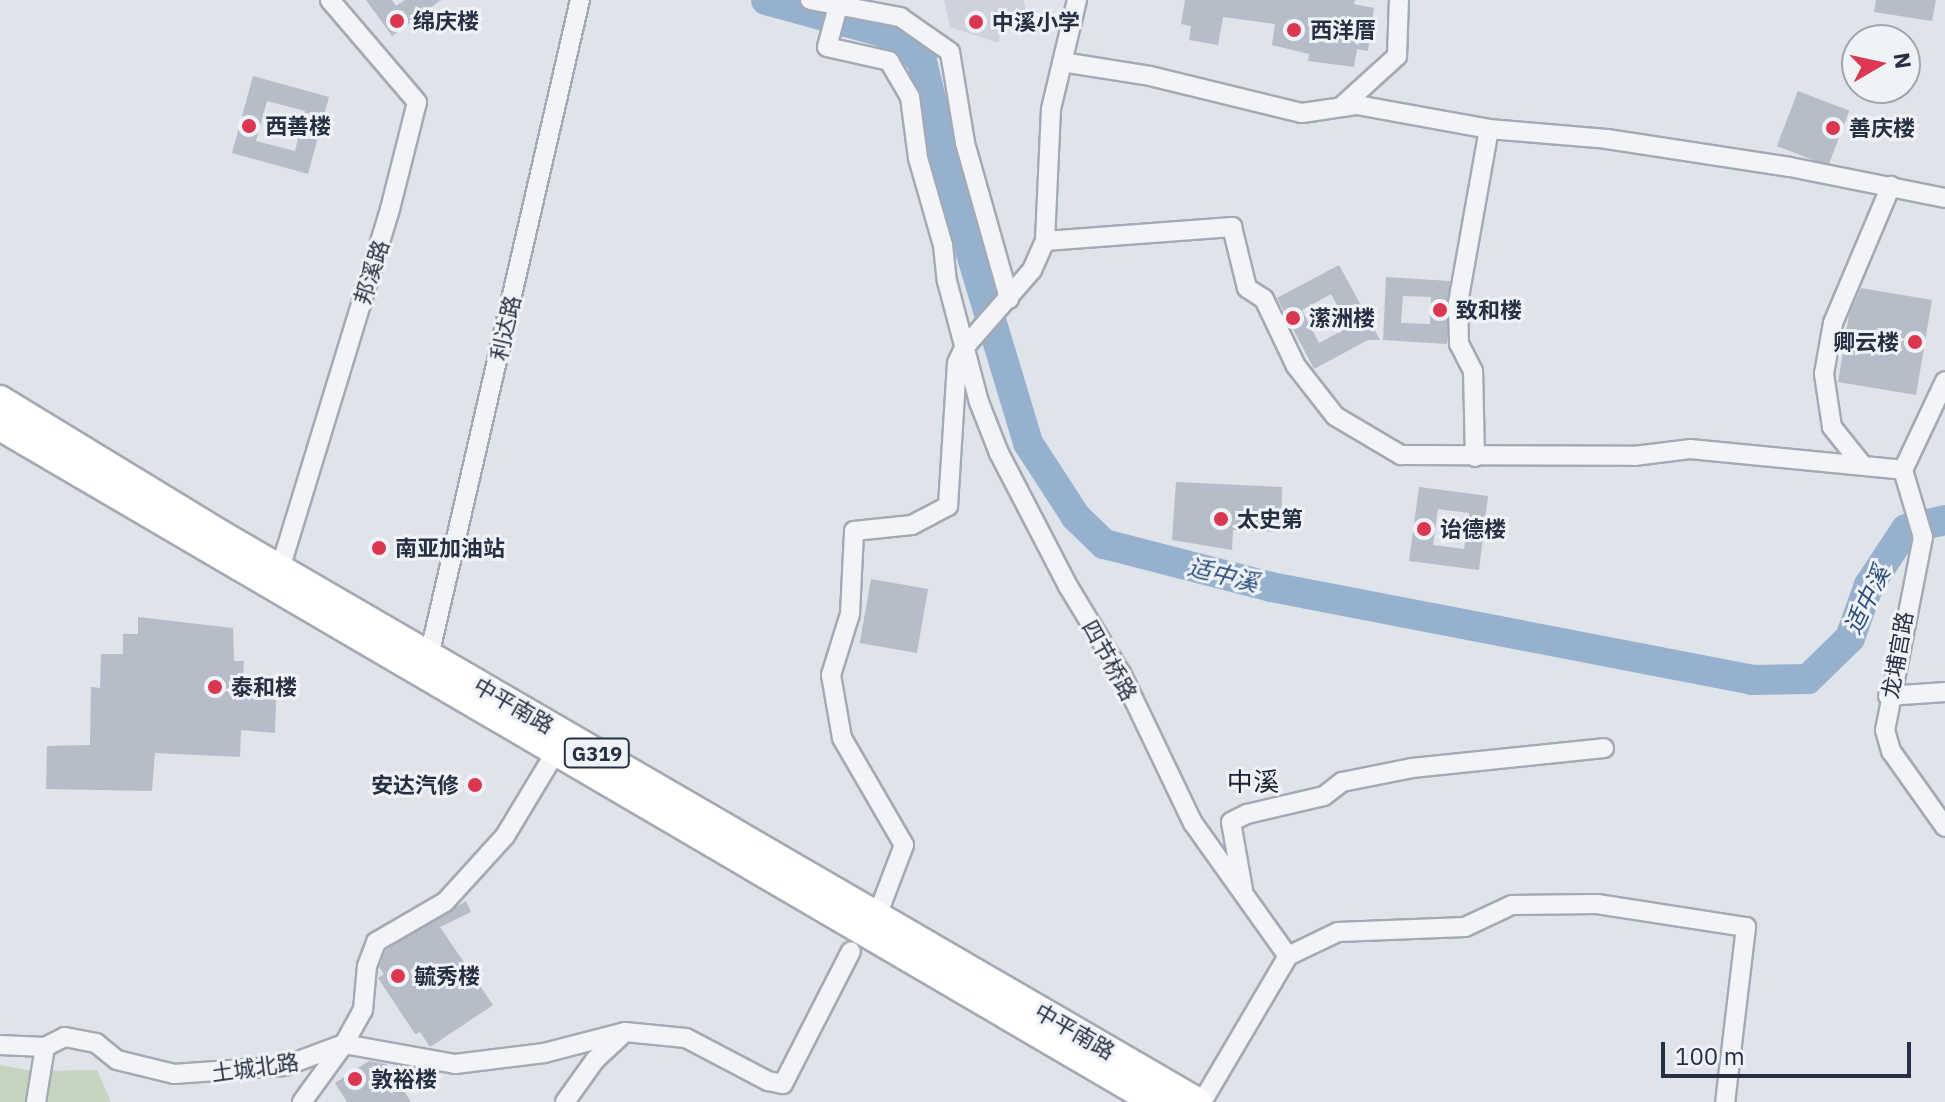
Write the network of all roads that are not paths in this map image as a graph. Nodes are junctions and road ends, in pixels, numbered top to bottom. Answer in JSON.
{"nodes":[{"id":1,"x":330,"y":0,"type":"edge"},
{"id":2,"x":580,"y":0,"type":"edge"},
{"id":3,"x":810,"y":0,"type":"edge"},
{"id":4,"x":1077,"y":0,"type":"edge"},
{"id":5,"x":1399,"y":0,"type":"edge"},
{"id":6,"x":838,"y":6,"type":"junction"},
{"id":7,"x":1062,"y":62,"type":"junction"},
{"id":8,"x":1341,"y":107,"type":"junction"},
{"id":9,"x":1489,"y":129,"type":"junction"},
{"id":10,"x":1891,"y":186,"type":"junction"},
{"id":11,"x":1945,"y":198,"type":"edge"},
{"id":12,"x":1045,"y":241,"type":"junction"},
{"id":13,"x":1009,"y":299,"type":"junction"},
{"id":14,"x":964,"y":348,"type":"junction"},
{"id":15,"x":1945,"y":381,"type":"edge"},
{"id":16,"x":0,"y":400,"type":"edge"},
{"id":17,"x":0,"y":426,"type":"edge"},
{"id":18,"x":1475,"y":457,"type":"junction"},
{"id":19,"x":1860,"y":462,"type":"junction"},
{"id":20,"x":1903,"y":470,"type":"junction"},
{"id":21,"x":280,"y":569,"type":"junction"},
{"id":22,"x":429,"y":656,"type":"junction"},
{"id":23,"x":1945,"y":692,"type":"edge"},
{"id":24,"x":1888,"y":696,"type":"junction"},
{"id":25,"x":1604,"y":748,"type":"dead end"},
{"id":26,"x":555,"y":753,"type":"junction"},
{"id":27,"x":1945,"y":827,"type":"edge"},
{"id":28,"x":1243,"y":890,"type":"junction"},
{"id":29,"x":877,"y":916,"type":"junction"},
{"id":30,"x":851,"y":951,"type":"dead end"},
{"id":31,"x":1288,"y":956,"type":"junction"},
{"id":32,"x":625,"y":1032,"type":"junction"},
{"id":33,"x":344,"y":1044,"type":"junction"},
{"id":34,"x":0,"y":1045,"type":"edge"},
{"id":35,"x":45,"y":1047,"type":"junction"},
{"id":36,"x":331,"y":1066,"type":"junction"},
{"id":37,"x":36,"y":1102,"type":"edge"},
{"id":38,"x":302,"y":1102,"type":"edge"},
{"id":39,"x":322,"y":1102,"type":"edge"},
{"id":40,"x":565,"y":1102,"type":"edge"},
{"id":41,"x":1156,"y":1102,"type":"edge"},
{"id":42,"x":1199,"y":1102,"type":"edge"},
{"id":43,"x":1725,"y":1102,"type":"edge"}],
"edges":[{"from":1,"to":21,"type":"street","name":"邦溪路"},
{"from":2,"to":22,"type":"street","name":"利达路"},
{"from":3,"to":6,"type":"street"},
{"from":4,"to":7,"type":"street"},
{"from":5,"to":8,"type":"street"},
{"from":6,"to":13,"type":"street"},
{"from":6,"to":14,"type":"street","name":"四节桥路"},
{"from":7,"to":8,"type":"street"},
{"from":7,"to":12,"type":"street"},
{"from":8,"to":9,"type":"street"},
{"from":9,"to":10,"type":"street"},
{"from":9,"to":18,"type":"street"},
{"from":10,"to":11,"type":"street"},
{"from":10,"to":19,"type":"street"},
{"from":12,"to":13,"type":"street"},
{"from":12,"to":18,"type":"street"},
{"from":13,"to":14,"type":"street"},
{"from":14,"to":28,"type":"street","name":"四节桥路"},
{"from":14,"to":29,"type":"street"},
{"from":15,"to":20,"type":"street"},
{"from":16,"to":21,"type":"highway","name":"中平南路","number":"G319"},
{"from":17,"to":26,"type":"highway","number":"G319"},
{"from":18,"to":19,"type":"street"},
{"from":19,"to":20,"type":"street"},
{"from":20,"to":24,"type":"street","name":"龙埔宫路"},
{"from":21,"to":22,"type":"highway","name":"中平南路","number":"G319"},
{"from":22,"to":29,"type":"highway","name":"中平南路","number":"G319"},
{"from":23,"to":24,"type":"street"},
{"from":24,"to":27,"type":"street","name":"龙埔宫路"},
{"from":25,"to":28,"type":"street"},
{"from":26,"to":33,"type":"street"},
{"from":26,"to":41,"type":"highway","number":"G319"},
{"from":28,"to":31,"type":"street","name":"四节桥路"},
{"from":29,"to":42,"type":"highway","name":"中平南路","number":"G319"},
{"from":30,"to":32,"type":"street"},
{"from":31,"to":42,"type":"street"},
{"from":31,"to":43,"type":"street"},
{"from":32,"to":33,"type":"street"},
{"from":32,"to":40,"type":"street"},
{"from":33,"to":35,"type":"street","name":"土城北路"},
{"from":33,"to":36,"type":"street"},
{"from":34,"to":35,"type":"street","name":"土城北路"},
{"from":35,"to":37,"type":"street"},
{"from":36,"to":38,"type":"street"},
{"from":36,"to":39,"type":"street"}]}
